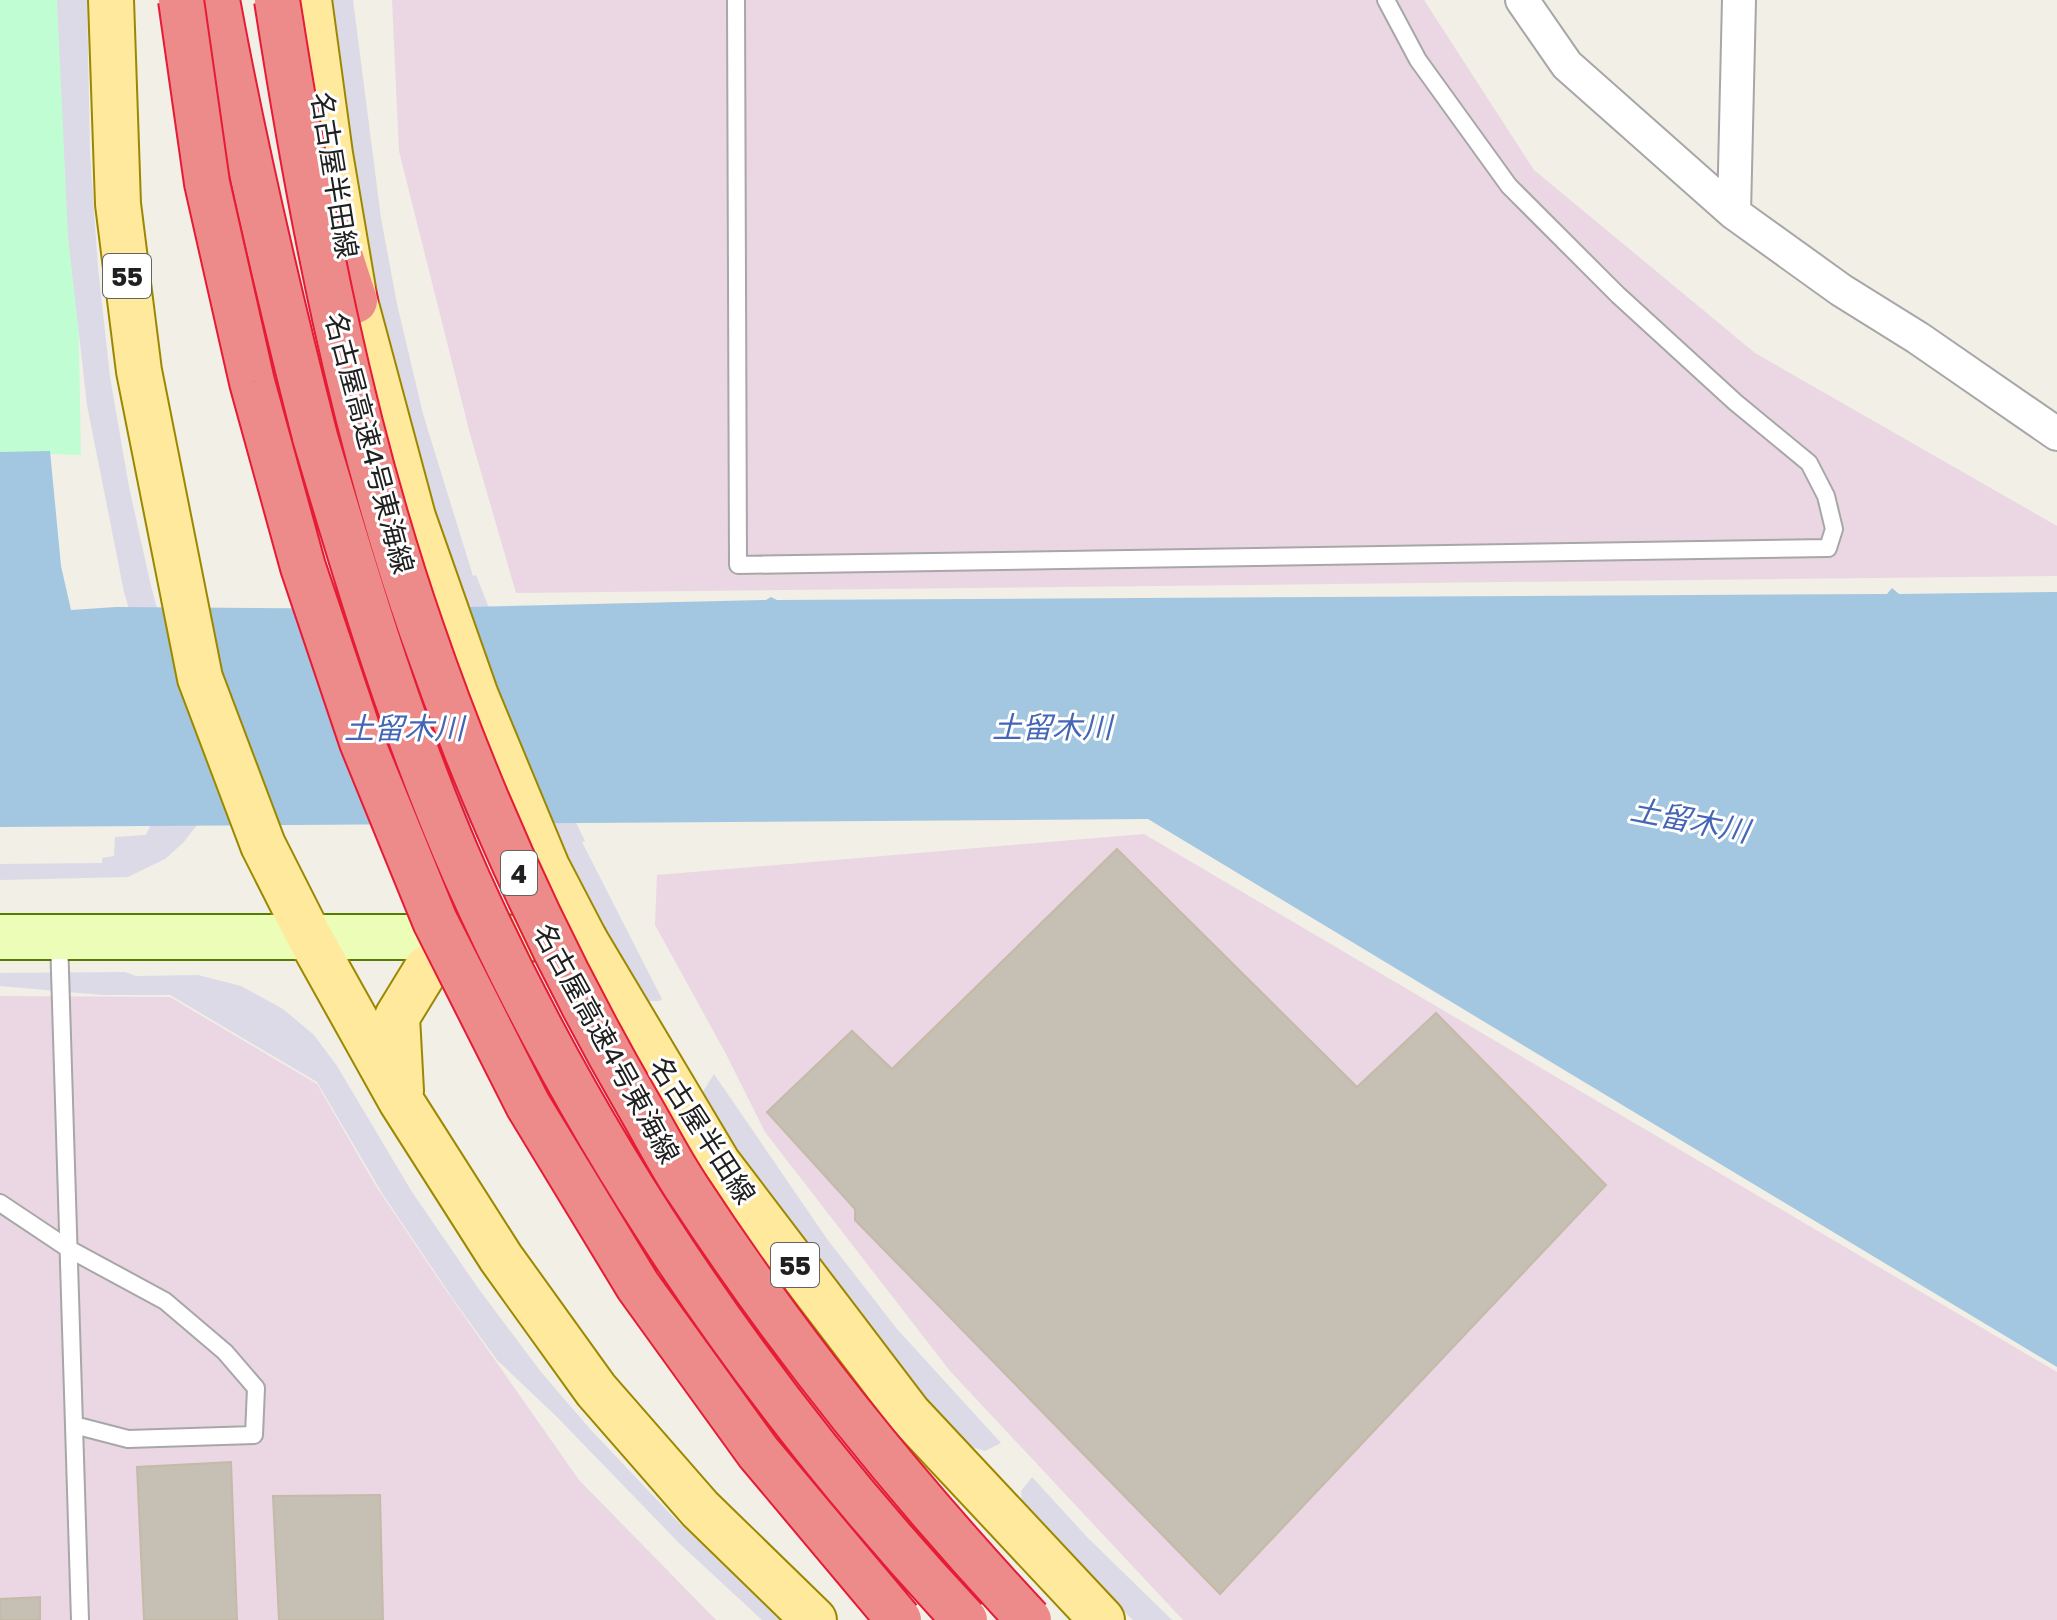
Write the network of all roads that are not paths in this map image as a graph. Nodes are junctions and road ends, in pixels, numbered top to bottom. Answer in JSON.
{"nodes":[{"id":1,"x":111,"y":0,"type":"edge"},
{"id":2,"x":181,"y":0,"type":"edge"},
{"id":3,"x":217,"y":0,"type":"edge"},
{"id":4,"x":267,"y":0,"type":"edge"},
{"id":5,"x":277,"y":0,"type":"edge"},
{"id":6,"x":309,"y":0,"type":"edge"},
{"id":7,"x":736,"y":0,"type":"edge"},
{"id":8,"x":1386,"y":0,"type":"edge"},
{"id":9,"x":1522,"y":0,"type":"edge"},
{"id":10,"x":1739,"y":0,"type":"edge"},
{"id":11,"x":1734,"y":213,"type":"junction"},
{"id":12,"x":355,"y":301,"type":"junction"},
{"id":13,"x":2057,"y":434,"type":"edge"},
{"id":14,"x":0,"y":937,"type":"edge"},
{"id":15,"x":59,"y":937,"type":"junction"},
{"id":16,"x":496,"y":937,"type":"junction"},
{"id":17,"x":310,"y":938,"type":"junction"},
{"id":18,"x":585,"y":940,"type":"junction"},
{"id":19,"x":401,"y":1101,"type":"junction"},
{"id":20,"x":0,"y":1203,"type":"edge"},
{"id":21,"x":69,"y":1249,"type":"junction"},
{"id":22,"x":74,"y":1425,"type":"junction"},
{"id":23,"x":80,"y":1620,"type":"edge"},
{"id":24,"x":814,"y":1620,"type":"edge"},
{"id":25,"x":899,"y":1620,"type":"edge"},
{"id":26,"x":965,"y":1620,"type":"edge"},
{"id":27,"x":1029,"y":1620,"type":"edge"},
{"id":28,"x":1102,"y":1620,"type":"edge"}],
"edges":[{"from":1,"to":17,"type":"main road","number":"55"},
{"from":2,"to":25,"type":"highway","bridge":true},
{"from":3,"to":26,"type":"highway","bridge":true},
{"from":4,"to":12,"type":"highway"},
{"from":5,"to":27,"type":"highway","name":"名古屋高速4号東海線","number":"4","bridge":true},
{"from":6,"to":12,"type":"main road","name":"名古屋半田線","number":"55"},
{"from":7,"to":8,"type":"lane"},
{"from":9,"to":11,"type":"street"},
{"from":10,"to":11,"type":"street"},
{"from":11,"to":13,"type":"street"},
{"from":12,"to":18,"type":"main road","name":"名古屋半田線","number":"55"},
{"from":14,"to":15,"type":"street"},
{"from":15,"to":17,"type":"street"},
{"from":15,"to":21,"type":"lane"},
{"from":16,"to":17,"type":"street"},
{"from":16,"to":18,"type":"street"},
{"from":16,"to":19,"type":"main road"},
{"from":17,"to":19,"type":"main road","number":"55"},
{"from":18,"to":28,"type":"main road","name":"名古屋半田線","number":"55"},
{"from":19,"to":24,"type":"main road","number":"55"},
{"from":20,"to":21,"type":"lane"},
{"from":21,"to":22,"type":"lane"},
{"from":21,"to":22,"type":"lane"},
{"from":22,"to":23,"type":"lane"}]}
